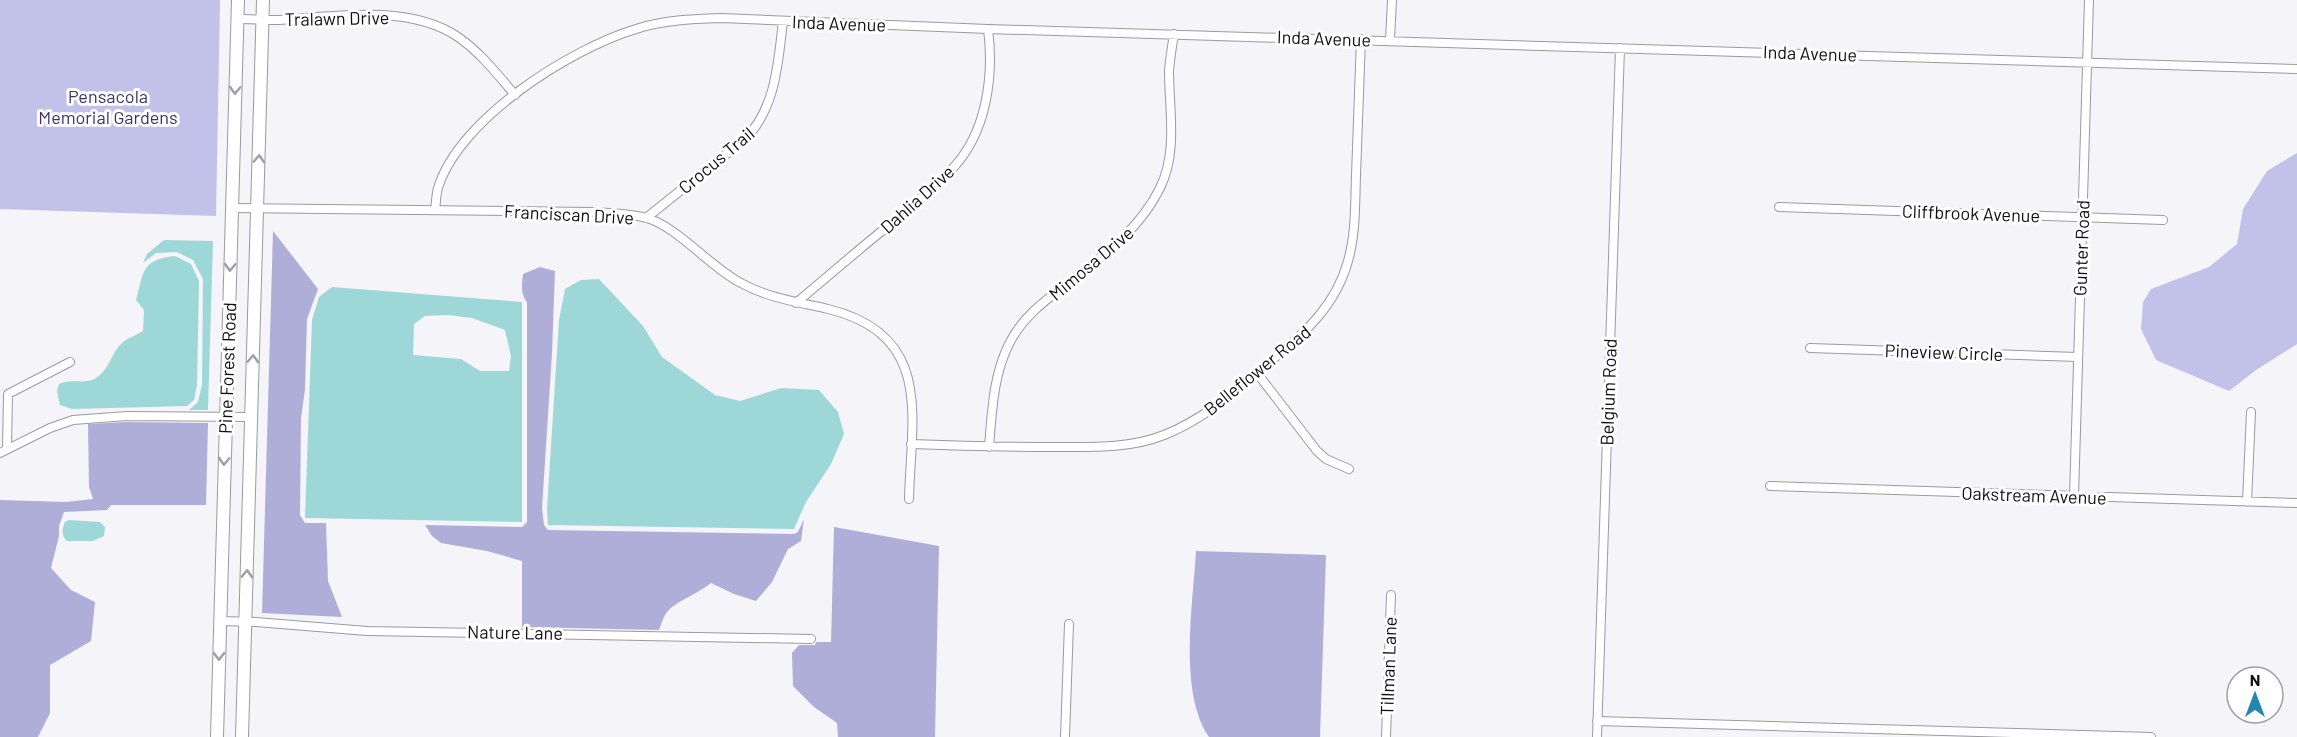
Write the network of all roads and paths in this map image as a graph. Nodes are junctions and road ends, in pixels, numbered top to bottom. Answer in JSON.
{"nodes":[{"id":1,"x":238,"y":0,"type":"edge"},
{"id":2,"x":263,"y":0,"type":"edge"},
{"id":3,"x":1392,"y":0,"type":"edge"},
{"id":4,"x":2089,"y":0,"type":"edge"},
{"id":5,"x":238,"y":19,"type":"junction"},
{"id":6,"x":262,"y":20,"type":"junction"},
{"id":7,"x":783,"y":21,"type":"junction"},
{"id":8,"x":988,"y":29,"type":"junction"},
{"id":9,"x":1174,"y":34,"type":"junction"},
{"id":10,"x":1360,"y":39,"type":"junction"},
{"id":11,"x":1390,"y":40,"type":"junction"},
{"id":12,"x":1620,"y":48,"type":"junction"},
{"id":13,"x":2087,"y":61,"type":"junction"},
{"id":14,"x":2297,"y":69,"type":"edge"},
{"id":15,"x":515,"y":95,"type":"junction"},
{"id":16,"x":1779,"y":207,"type":"dead end"},
{"id":17,"x":232,"y":208,"type":"junction"},
{"id":18,"x":257,"y":208,"type":"junction"},
{"id":19,"x":435,"y":210,"type":"junction"},
{"id":20,"x":2082,"y":217,"type":"junction"},
{"id":21,"x":646,"y":218,"type":"junction"},
{"id":22,"x":2163,"y":220,"type":"dead end"},
{"id":23,"x":796,"y":303,"type":"junction"},
{"id":24,"x":1810,"y":348,"type":"dead end"},
{"id":25,"x":2078,"y":357,"type":"junction"},
{"id":26,"x":70,"y":362,"type":"dead end"},
{"id":27,"x":1257,"y":373,"type":"junction"},
{"id":28,"x":2251,"y":412,"type":"dead end"},
{"id":29,"x":226,"y":417,"type":"junction"},
{"id":30,"x":251,"y":417,"type":"junction"},
{"id":31,"x":911,"y":444,"type":"junction"},
{"id":32,"x":989,"y":447,"type":"junction"},
{"id":33,"x":3,"y":451,"type":"edge"},
{"id":34,"x":1349,"y":469,"type":"dead end"},
{"id":35,"x":1770,"y":486,"type":"dead end"},
{"id":36,"x":2073,"y":496,"type":"junction"},
{"id":37,"x":909,"y":499,"type":"dead end"},
{"id":38,"x":2247,"y":502,"type":"junction"},
{"id":39,"x":2297,"y":503,"type":"edge"},
{"id":40,"x":1390,"y":595,"type":"dead end"},
{"id":41,"x":220,"y":621,"type":"junction"},
{"id":42,"x":245,"y":622,"type":"junction"},
{"id":43,"x":1069,"y":624,"type":"dead end"},
{"id":44,"x":811,"y":639,"type":"dead end"},
{"id":45,"x":1598,"y":721,"type":"junction"},
{"id":46,"x":217,"y":737,"type":"edge"},
{"id":47,"x":242,"y":737,"type":"edge"},
{"id":48,"x":1065,"y":737,"type":"edge"},
{"id":49,"x":1386,"y":737,"type":"edge"},
{"id":50,"x":1597,"y":737,"type":"edge"},
{"id":51,"x":2151,"y":737,"type":"edge"}],
"edges":[{"from":1,"to":5,"type":"main road","name":"Pine Forest Road"},
{"from":2,"to":6,"type":"main road","name":"Pine Forest Road"},
{"from":3,"to":11,"type":"street"},
{"from":4,"to":13,"type":"street","name":"Gunter Road"},
{"from":5,"to":6,"type":"street","name":"Tralawn Drive"},
{"from":5,"to":17,"type":"main road","name":"Pine Forest Road","one_way":true},
{"from":6,"to":15,"type":"street","name":"Tralawn Drive"},
{"from":18,"to":6,"type":"main road","name":"Pine Forest Road","one_way":true},
{"from":7,"to":8,"type":"street","name":"Inda Avenue"},
{"from":7,"to":15,"type":"street","name":"Inda Avenue"},
{"from":7,"to":21,"type":"street","name":"Crocus Trail"},
{"from":8,"to":9,"type":"street","name":"Inda Avenue"},
{"from":8,"to":23,"type":"street","name":"Dahlia Drive"},
{"from":9,"to":10,"type":"street","name":"Inda Avenue"},
{"from":9,"to":32,"type":"street","name":"Mimosa Drive"},
{"from":10,"to":11,"type":"street","name":"Inda Avenue"},
{"from":10,"to":27,"type":"street","name":"Belleflower Road"},
{"from":11,"to":12,"type":"street","name":"Inda Avenue"},
{"from":12,"to":13,"type":"street","name":"Inda Avenue"},
{"from":12,"to":45,"type":"street","name":"Belgium Road"},
{"from":13,"to":14,"type":"street","name":"Inda Avenue"},
{"from":13,"to":20,"type":"street","name":"Gunter Road"},
{"from":15,"to":19,"type":"street","name":"Inda Avenue"},
{"from":16,"to":20,"type":"street","name":"Cliffbrook Avenue"},
{"from":17,"to":18,"type":"street","name":"Franciscan Drive"},
{"from":17,"to":29,"type":"main road","name":"Pine Forest Road","one_way":true},
{"from":18,"to":19,"type":"street","name":"Franciscan Drive"},
{"from":30,"to":18,"type":"main road","name":"Pine Forest Road","one_way":true},
{"from":19,"to":21,"type":"street","name":"Franciscan Drive"},
{"from":20,"to":22,"type":"street","name":"Cliffbrook Avenue"},
{"from":20,"to":25,"type":"street","name":"Gunter Road"},
{"from":21,"to":23,"type":"street","name":"Franciscan Drive"},
{"from":23,"to":31,"type":"street","name":"Franciscan Drive"},
{"from":24,"to":25,"type":"street","name":"Pineview Circle"},
{"from":25,"to":36,"type":"street","name":"Gunter Road"},
{"from":26,"to":33,"type":"street"},
{"from":27,"to":32,"type":"street","name":"Belleflower Road"},
{"from":27,"to":34,"type":"street"},
{"from":28,"to":38,"type":"street"},
{"from":29,"to":30,"type":"street"},
{"from":29,"to":33,"type":"street"},
{"from":29,"to":41,"type":"main road","name":"Pine Forest Road","one_way":true},
{"from":42,"to":30,"type":"main road","name":"Pine Forest Road","one_way":true},
{"from":31,"to":32,"type":"street","name":"Belleflower Road"},
{"from":31,"to":37,"type":"street","name":"Franciscan Drive"},
{"from":35,"to":36,"type":"street","name":"Oakstream Avenue"},
{"from":36,"to":38,"type":"street","name":"Oakstream Avenue"},
{"from":38,"to":39,"type":"street","name":"Oakstream Avenue"},
{"from":40,"to":49,"type":"street","name":"Tillman Lane"},
{"from":41,"to":42,"type":"street","name":"Nature Lane"},
{"from":41,"to":46,"type":"main road","name":"Pine Forest Road","one_way":true},
{"from":42,"to":44,"type":"street","name":"Nature Lane"},
{"from":42,"to":47,"type":"main road","name":"Pine Forest Road"},
{"from":43,"to":48,"type":"street"},
{"from":45,"to":50,"type":"street","name":"Belgium Road"},
{"from":45,"to":51,"type":"street"}]}
